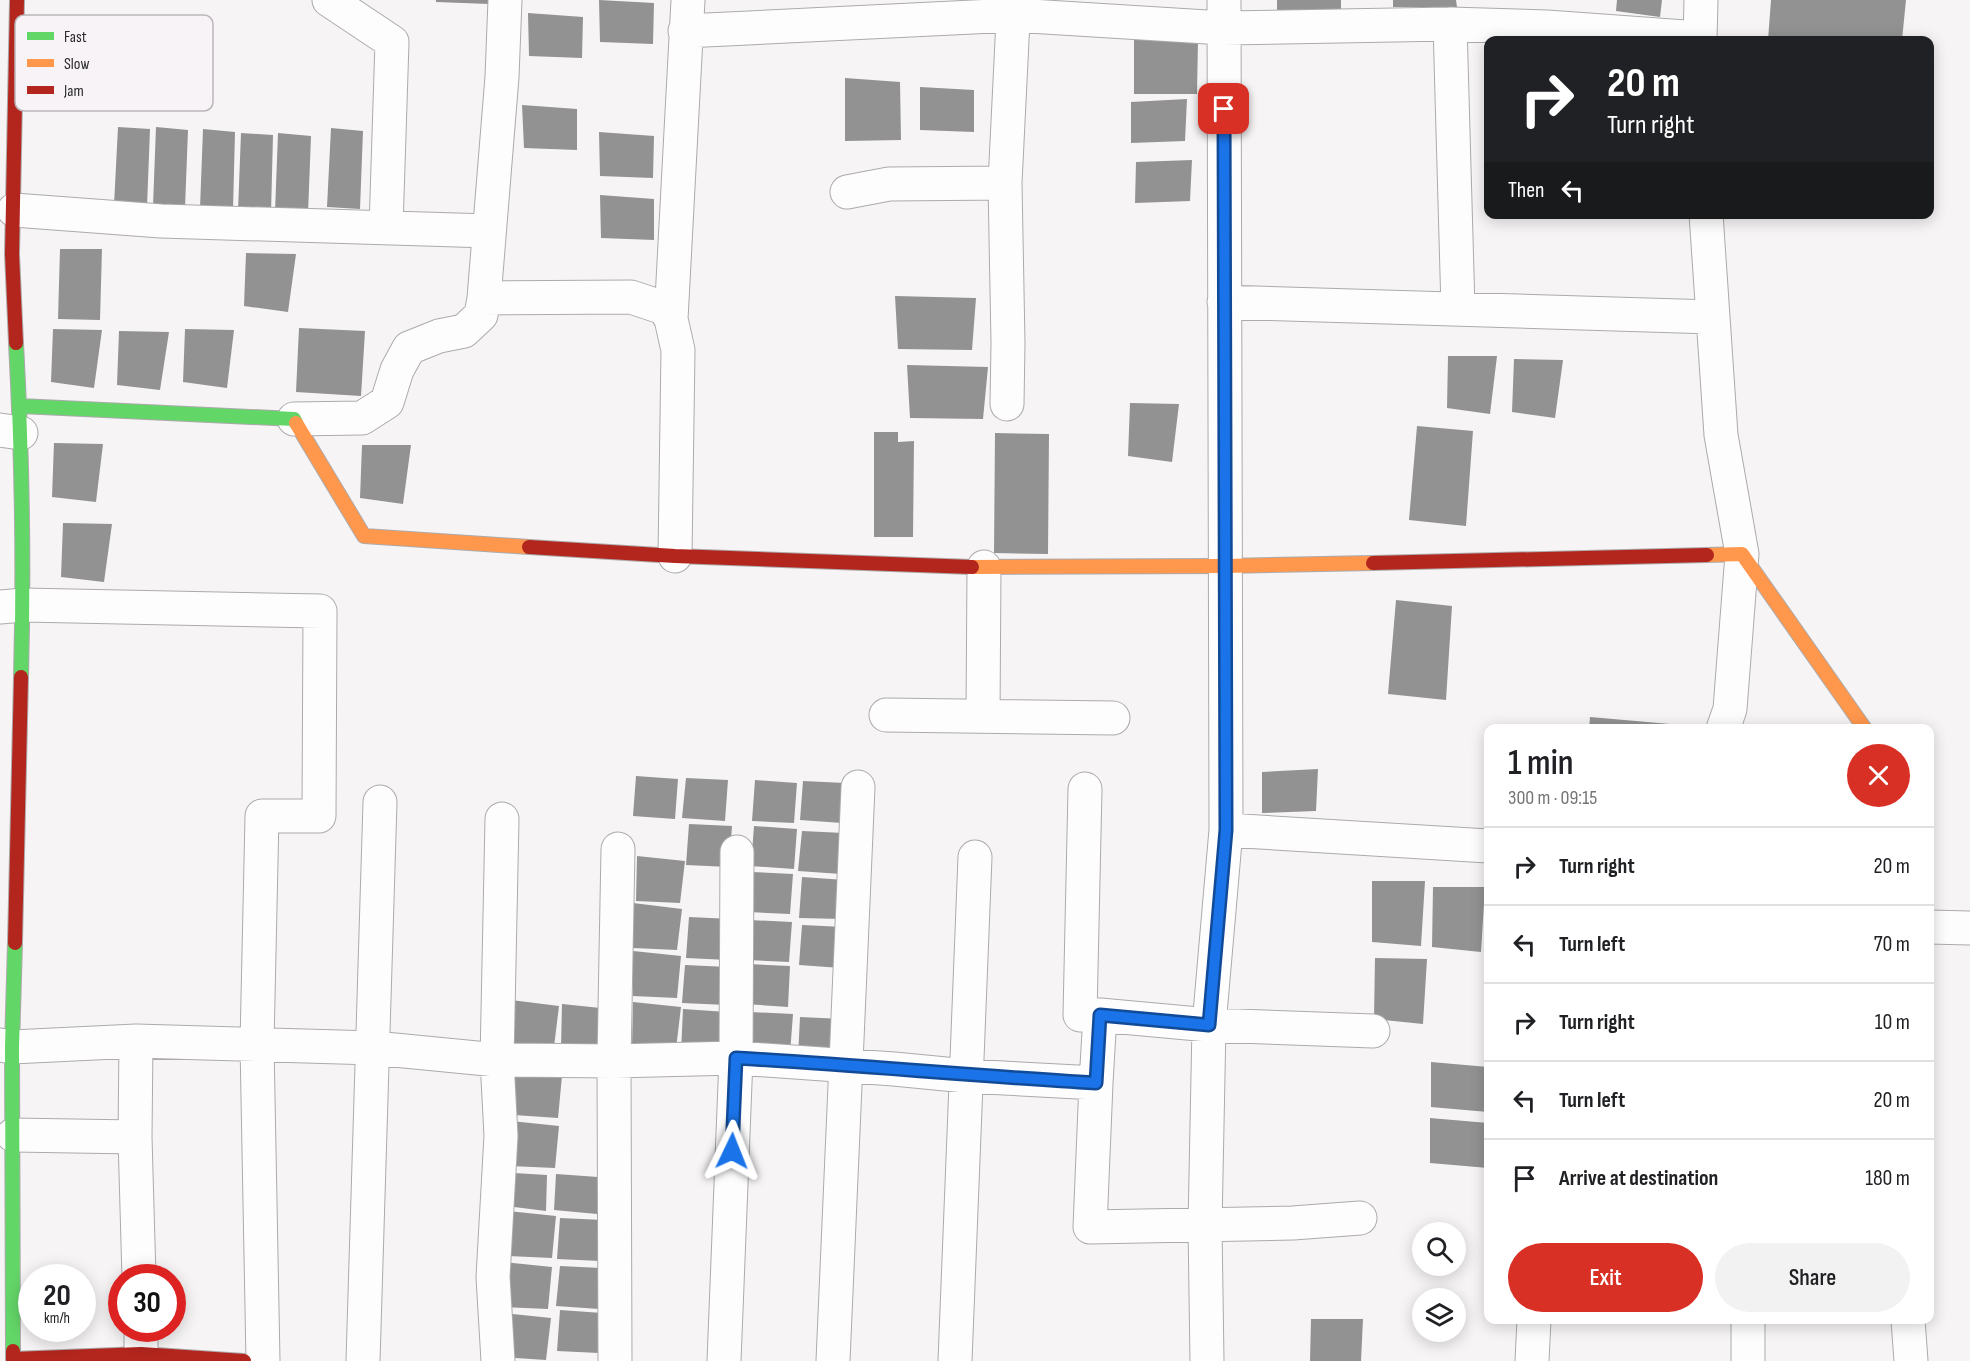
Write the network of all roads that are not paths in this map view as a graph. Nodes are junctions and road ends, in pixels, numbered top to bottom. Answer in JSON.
{"nodes":[{"id":1,"x":329,"y":0,"type":"edge"},
{"id":2,"x":505,"y":0,"type":"edge"},
{"id":3,"x":1701,"y":0,"type":"edge"},
{"id":4,"x":1014,"y":7,"type":"edge"},
{"id":5,"x":11,"y":11,"type":"edge"},
{"id":6,"x":1223,"y":14,"type":"edge"},
{"id":7,"x":686,"y":16,"type":"edge"},
{"id":8,"x":1450,"y":24,"type":"junction"},
{"id":9,"x":1662,"y":36,"type":"edge"},
{"id":10,"x":1700,"y":36,"type":"edge"},
{"id":11,"x":1005,"y":183,"type":"junction"},
{"id":12,"x":847,"y":192,"type":"dead end"},
{"id":13,"x":14,"y":210,"type":"junction"},
{"id":14,"x":1706,"y":219,"type":"edge"},
{"id":15,"x":386,"y":228,"type":"junction"},
{"id":16,"x":489,"y":231,"type":"junction"},
{"id":17,"x":7,"y":292,"type":"edge"},
{"id":18,"x":484,"y":298,"type":"junction"},
{"id":19,"x":1224,"y":302,"type":"junction"},
{"id":20,"x":1458,"y":309,"type":"junction"},
{"id":21,"x":1713,"y":317,"type":"junction"},
{"id":22,"x":671,"y":319,"type":"junction"},
{"id":23,"x":1007,"y":404,"type":"dead end"},
{"id":24,"x":294,"y":419,"type":"junction"},
{"id":25,"x":14,"y":423,"type":"edge"},
{"id":26,"x":1742,"y":554,"type":"junction"},
{"id":27,"x":675,"y":556,"type":"junction"},
{"id":28,"x":1225,"y":566,"type":"junction"},
{"id":29,"x":984,"y":567,"type":"junction"},
{"id":30,"x":12,"y":606,"type":"edge"},
{"id":31,"x":886,"y":715,"type":"dead end"},
{"id":32,"x":983,"y":716,"type":"junction"},
{"id":33,"x":1113,"y":718,"type":"dead end"},
{"id":34,"x":1725,"y":724,"type":"edge"},
{"id":35,"x":1861,"y":724,"type":"edge"},
{"id":36,"x":858,"y":787,"type":"dead end"},
{"id":37,"x":1085,"y":789,"type":"dead end"},
{"id":38,"x":380,"y":802,"type":"dead end"},
{"id":39,"x":502,"y":819,"type":"dead end"},
{"id":40,"x":1226,"y":830,"type":"junction"},
{"id":41,"x":1484,"y":846,"type":"edge"},
{"id":42,"x":618,"y":849,"type":"dead end"},
{"id":43,"x":737,"y":852,"type":"dead end"},
{"id":44,"x":975,"y":857,"type":"dead end"},
{"id":45,"x":1934,"y":927,"type":"edge"},
{"id":46,"x":1970,"y":928,"type":"edge"},
{"id":47,"x":1100,"y":1015,"type":"junction"},
{"id":48,"x":1209,"y":1025,"type":"junction"},
{"id":49,"x":1373,"y":1031,"type":"dead end"},
{"id":50,"x":136,"y":1041,"type":"junction"},
{"id":51,"x":257,"y":1044,"type":"junction"},
{"id":52,"x":6,"y":1046,"type":"edge"},
{"id":53,"x":374,"y":1048,"type":"junction"},
{"id":54,"x":736,"y":1058,"type":"junction"},
{"id":55,"x":498,"y":1060,"type":"junction"},
{"id":56,"x":614,"y":1061,"type":"junction"},
{"id":57,"x":846,"y":1065,"type":"junction"},
{"id":58,"x":966,"y":1076,"type":"junction"},
{"id":59,"x":1096,"y":1083,"type":"junction"},
{"id":60,"x":13,"y":1135,"type":"junction"},
{"id":61,"x":135,"y":1137,"type":"junction"},
{"id":62,"x":1360,"y":1218,"type":"dead end"},
{"id":63,"x":1205,"y":1226,"type":"junction"},
{"id":64,"x":139,"y":1264,"type":"edge"},
{"id":65,"x":1534,"y":1324,"type":"edge"},
{"id":66,"x":1748,"y":1324,"type":"edge"},
{"id":67,"x":1908,"y":1324,"type":"edge"},
{"id":68,"x":141,"y":1342,"type":"edge"},
{"id":69,"x":8,"y":1359,"type":"edge"},
{"id":70,"x":244,"y":1361,"type":"edge"},
{"id":71,"x":263,"y":1361,"type":"edge"},
{"id":72,"x":363,"y":1361,"type":"edge"},
{"id":73,"x":498,"y":1361,"type":"edge"},
{"id":74,"x":615,"y":1361,"type":"edge"},
{"id":75,"x":724,"y":1361,"type":"edge"},
{"id":76,"x":833,"y":1361,"type":"edge"},
{"id":77,"x":955,"y":1361,"type":"edge"},
{"id":78,"x":1207,"y":1361,"type":"edge"},
{"id":79,"x":1532,"y":1361,"type":"edge"},
{"id":80,"x":1748,"y":1361,"type":"edge"},
{"id":81,"x":1911,"y":1361,"type":"edge"}],
"edges":[{"from":1,"to":15,"type":"street"},
{"from":2,"to":16,"type":"street"},
{"from":3,"to":10,"type":"street"},
{"from":4,"to":6,"type":"street"},
{"from":4,"to":7,"type":"street"},
{"from":4,"to":11,"type":"street"},
{"from":5,"to":13,"type":"street"},
{"from":6,"to":8,"type":"street"},
{"from":6,"to":19,"type":"street"},
{"from":7,"to":22,"type":"street"},
{"from":8,"to":9,"type":"street"},
{"from":8,"to":20,"type":"street"},
{"from":11,"to":12,"type":"street"},
{"from":11,"to":23,"type":"street"},
{"from":13,"to":15,"type":"street"},
{"from":13,"to":17,"type":"street"},
{"from":14,"to":21,"type":"street"},
{"from":15,"to":16,"type":"street"},
{"from":16,"to":18,"type":"street"},
{"from":17,"to":25,"type":"street"},
{"from":18,"to":22,"type":"street"},
{"from":18,"to":24,"type":"street"},
{"from":19,"to":20,"type":"street"},
{"from":19,"to":28,"type":"street"},
{"from":20,"to":21,"type":"street"},
{"from":21,"to":26,"type":"street"},
{"from":22,"to":27,"type":"street"},
{"from":24,"to":25,"type":"street"},
{"from":24,"to":27,"type":"street"},
{"from":25,"to":30,"type":"street"},
{"from":26,"to":28,"type":"street"},
{"from":26,"to":34,"type":"street"},
{"from":26,"to":35,"type":"street"},
{"from":27,"to":29,"type":"street"},
{"from":28,"to":29,"type":"street"},
{"from":28,"to":40,"type":"street"},
{"from":29,"to":32,"type":"street"},
{"from":30,"to":51,"type":"street"},
{"from":30,"to":52,"type":"street"},
{"from":31,"to":32,"type":"street"},
{"from":32,"to":33,"type":"street"},
{"from":36,"to":57,"type":"street"},
{"from":37,"to":47,"type":"street"},
{"from":38,"to":53,"type":"street"},
{"from":39,"to":55,"type":"street"},
{"from":40,"to":41,"type":"street"},
{"from":40,"to":48,"type":"street"},
{"from":42,"to":56,"type":"street"},
{"from":43,"to":54,"type":"street"},
{"from":44,"to":58,"type":"street"},
{"from":45,"to":46,"type":"street"},
{"from":47,"to":48,"type":"street"},
{"from":47,"to":59,"type":"street"},
{"from":48,"to":49,"type":"street"},
{"from":48,"to":63,"type":"street"},
{"from":50,"to":51,"type":"street"},
{"from":50,"to":52,"type":"street"},
{"from":50,"to":61,"type":"street"},
{"from":51,"to":53,"type":"street"},
{"from":51,"to":71,"type":"street"},
{"from":52,"to":60,"type":"street"},
{"from":53,"to":55,"type":"street"},
{"from":53,"to":72,"type":"street"},
{"from":54,"to":56,"type":"street"},
{"from":54,"to":57,"type":"street"},
{"from":54,"to":75,"type":"street"},
{"from":55,"to":56,"type":"street"},
{"from":55,"to":73,"type":"street"},
{"from":56,"to":74,"type":"street"},
{"from":57,"to":58,"type":"street"},
{"from":57,"to":76,"type":"street"},
{"from":58,"to":59,"type":"street"},
{"from":58,"to":77,"type":"street"},
{"from":59,"to":63,"type":"street"},
{"from":60,"to":61,"type":"street"},
{"from":60,"to":69,"type":"street"},
{"from":61,"to":64,"type":"street"},
{"from":62,"to":63,"type":"street"},
{"from":63,"to":78,"type":"street"},
{"from":65,"to":79,"type":"street"},
{"from":66,"to":80,"type":"street"},
{"from":67,"to":81,"type":"street"},
{"from":68,"to":69,"type":"street"},
{"from":68,"to":70,"type":"street"}]}
